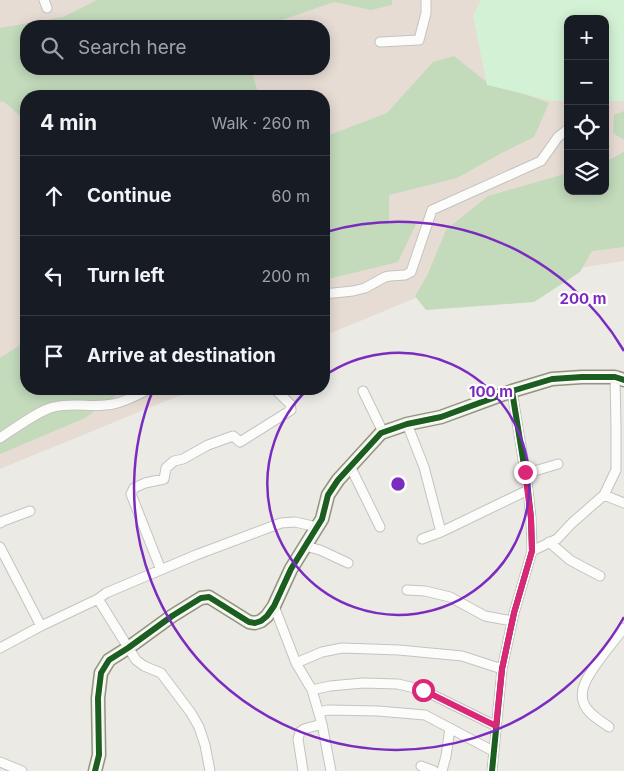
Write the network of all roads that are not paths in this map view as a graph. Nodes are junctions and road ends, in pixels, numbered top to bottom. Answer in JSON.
{"nodes":[{"id":1,"x":426,"y":0,"type":"edge"},
{"id":2,"x":380,"y":42,"type":"dead end"},
{"id":3,"x":564,"y":132,"type":"edge"},
{"id":4,"x":330,"y":293,"type":"edge"},
{"id":5,"x":619,"y":378,"type":"edge"},
{"id":6,"x":363,"y":391,"type":"dead end"},
{"id":7,"x":512,"y":391,"type":"junction"},
{"id":8,"x":137,"y":395,"type":"edge"},
{"id":9,"x":281,"y":395,"type":"edge"},
{"id":10,"x":407,"y":424,"type":"junction"},
{"id":11,"x":383,"y":432,"type":"junction"},
{"id":12,"x":0,"y":438,"type":"edge"},
{"id":13,"x":558,"y":464,"type":"dead end"},
{"id":14,"x":350,"y":466,"type":"junction"},
{"id":15,"x":525,"y":472,"type":"junction"},
{"id":16,"x":528,"y":490,"type":"junction"},
{"id":17,"x":604,"y":495,"type":"junction"},
{"id":18,"x":624,"y":503,"type":"edge"},
{"id":19,"x":30,"y":511,"type":"dead end"},
{"id":20,"x":0,"y":523,"type":"edge"},
{"id":21,"x":317,"y":527,"type":"junction"},
{"id":22,"x":380,"y":527,"type":"dead end"},
{"id":23,"x":441,"y":532,"type":"junction"},
{"id":24,"x":422,"y":539,"type":"dead end"},
{"id":25,"x":549,"y":542,"type":"junction"},
{"id":26,"x":305,"y":546,"type":"junction"},
{"id":27,"x":0,"y":547,"type":"edge"},
{"id":28,"x":532,"y":551,"type":"junction"},
{"id":29,"x":348,"y":563,"type":"dead end"},
{"id":30,"x":161,"y":570,"type":"junction"},
{"id":31,"x":600,"y":576,"type":"dead end"},
{"id":32,"x":407,"y":590,"type":"dead end"},
{"id":33,"x":98,"y":599,"type":"junction"},
{"id":34,"x":274,"y":606,"type":"junction"},
{"id":35,"x":512,"y":621,"type":"junction"},
{"id":36,"x":41,"y":626,"type":"junction"},
{"id":37,"x":624,"y":628,"type":"edge"},
{"id":38,"x":0,"y":648,"type":"edge"},
{"id":39,"x":128,"y":648,"type":"junction"},
{"id":40,"x":296,"y":663,"type":"junction"},
{"id":41,"x":502,"y":669,"type":"junction"},
{"id":42,"x":312,"y":690,"type":"junction"},
{"id":43,"x":319,"y":712,"type":"junction"},
{"id":44,"x":322,"y":724,"type":"junction"},
{"id":45,"x":496,"y":726,"type":"junction"},
{"id":46,"x":450,"y":728,"type":"junction"},
{"id":47,"x":609,"y":728,"type":"dead end"},
{"id":48,"x":493,"y":751,"type":"junction"},
{"id":49,"x":0,"y":762,"type":"edge"},
{"id":50,"x":420,"y":766,"type":"dead end"},
{"id":51,"x":22,"y":771,"type":"edge"},
{"id":52,"x":95,"y":771,"type":"edge"},
{"id":53,"x":210,"y":771,"type":"edge"},
{"id":54,"x":303,"y":771,"type":"edge"},
{"id":55,"x":331,"y":771,"type":"edge"},
{"id":56,"x":434,"y":771,"type":"edge"},
{"id":57,"x":442,"y":771,"type":"edge"},
{"id":58,"x":492,"y":771,"type":"edge"}],
"edges":[{"from":1,"to":2,"type":"street"},
{"from":3,"to":4,"type":"street"},
{"from":5,"to":7,"type":"street"},
{"from":5,"to":17,"type":"street"},
{"from":6,"to":11,"type":"street"},
{"from":7,"to":10,"type":"street"},
{"from":7,"to":15,"type":"street"},
{"from":8,"to":12,"type":"street"},
{"from":9,"to":30,"type":"street"},
{"from":10,"to":11,"type":"street"},
{"from":10,"to":23,"type":"street"},
{"from":11,"to":14,"type":"street"},
{"from":13,"to":15,"type":"street"},
{"from":14,"to":21,"type":"street"},
{"from":14,"to":22,"type":"street"},
{"from":15,"to":16,"type":"street"},
{"from":16,"to":23,"type":"street"},
{"from":16,"to":28,"type":"street"},
{"from":17,"to":18,"type":"street"},
{"from":17,"to":25,"type":"street"},
{"from":19,"to":20,"type":"street"},
{"from":21,"to":26,"type":"street"},
{"from":21,"to":30,"type":"street"},
{"from":23,"to":24,"type":"street"},
{"from":25,"to":28,"type":"street"},
{"from":25,"to":31,"type":"street"},
{"from":26,"to":29,"type":"street"},
{"from":26,"to":34,"type":"street"},
{"from":27,"to":36,"type":"street"},
{"from":28,"to":35,"type":"street"},
{"from":30,"to":33,"type":"street"},
{"from":32,"to":35,"type":"street"},
{"from":33,"to":36,"type":"street"},
{"from":33,"to":39,"type":"street"},
{"from":34,"to":39,"type":"street"},
{"from":34,"to":40,"type":"street"},
{"from":35,"to":41,"type":"street"},
{"from":36,"to":38,"type":"street"},
{"from":37,"to":47,"type":"street"},
{"from":39,"to":52,"type":"street"},
{"from":39,"to":53,"type":"street"},
{"from":40,"to":41,"type":"street"},
{"from":40,"to":42,"type":"street"},
{"from":41,"to":45,"type":"street"},
{"from":42,"to":43,"type":"street"},
{"from":42,"to":45,"type":"street"},
{"from":43,"to":44,"type":"street"},
{"from":43,"to":46,"type":"street"},
{"from":44,"to":54,"type":"street"},
{"from":44,"to":55,"type":"street"},
{"from":45,"to":48,"type":"street"},
{"from":46,"to":48,"type":"street"},
{"from":46,"to":57,"type":"street"},
{"from":48,"to":58,"type":"street"},
{"from":49,"to":51,"type":"street"},
{"from":50,"to":56,"type":"street"}]}
